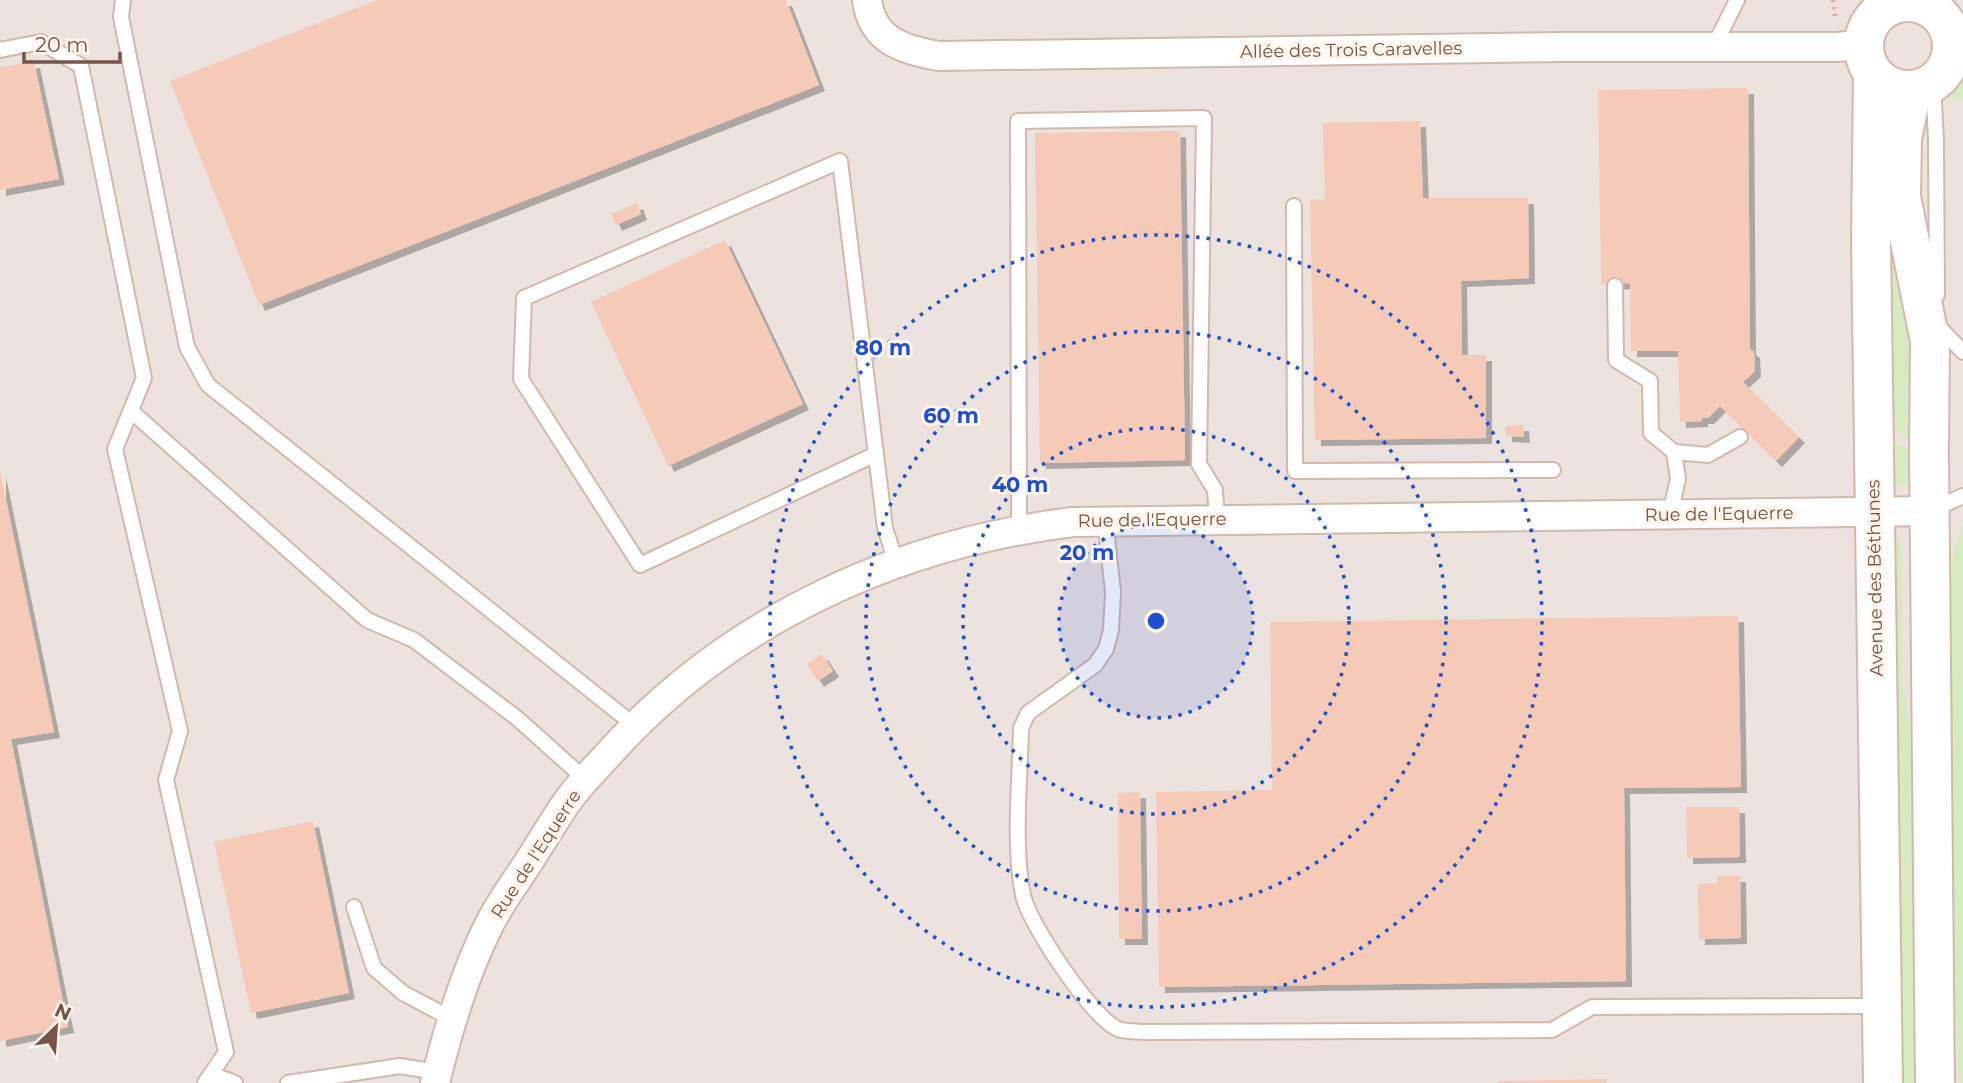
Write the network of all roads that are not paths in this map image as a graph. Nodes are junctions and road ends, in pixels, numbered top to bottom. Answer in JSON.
{"nodes":[{"id":1,"x":123,"y":0,"type":"edge"},
{"id":2,"x":867,"y":0,"type":"edge"},
{"id":3,"x":1737,"y":0,"type":"edge"},
{"id":4,"x":1926,"y":3,"type":"edge"},
{"id":5,"x":1863,"y":33,"type":"edge"},
{"id":6,"x":1713,"y":48,"type":"junction"},
{"id":7,"x":0,"y":50,"type":"edge"},
{"id":8,"x":1922,"y":86,"type":"junction"},
{"id":9,"x":1294,"y":206,"type":"dead end"},
{"id":10,"x":1615,"y":286,"type":"dead end"},
{"id":11,"x":1937,"y":328,"type":"edge"},
{"id":12,"x":131,"y":411,"type":"junction"},
{"id":13,"x":1740,"y":437,"type":"dead end"},
{"id":14,"x":1674,"y":453,"type":"junction"},
{"id":15,"x":876,"y":454,"type":"junction"},
{"id":16,"x":1553,"y":470,"type":"dead end"},
{"id":17,"x":1946,"y":503,"type":"edge"},
{"id":18,"x":1874,"y":512,"type":"junction"},
{"id":19,"x":1670,"y":514,"type":"junction"},
{"id":20,"x":1217,"y":519,"type":"junction"},
{"id":21,"x":1105,"y":520,"type":"junction"},
{"id":22,"x":1019,"y":528,"type":"junction"},
{"id":23,"x":896,"y":562,"type":"junction"},
{"id":24,"x":634,"y":725,"type":"junction"},
{"id":25,"x":586,"y":779,"type":"junction"},
{"id":26,"x":354,"y":906,"type":"dead end"},
{"id":27,"x":1881,"y":1006,"type":"junction"},
{"id":28,"x":454,"y":1020,"type":"junction"},
{"id":29,"x":436,"y":1078,"type":"edge"},
{"id":30,"x":208,"y":1079,"type":"edge"},
{"id":31,"x":235,"y":1083,"type":"edge"},
{"id":32,"x":288,"y":1083,"type":"edge"},
{"id":33,"x":1883,"y":1083,"type":"edge"},
{"id":34,"x":1935,"y":1083,"type":"edge"}],
"edges":[{"from":1,"to":24,"type":"lane"},
{"from":2,"to":6,"type":"street","name":"Allée des Trois Caravelles"},
{"from":3,"to":6,"type":"lane"},
{"from":4,"to":5,"type":"street"},
{"from":4,"to":8,"type":"street"},
{"from":5,"to":6,"type":"street","name":"Allée des Trois Caravelles"},
{"from":5,"to":8,"type":"street"},
{"from":5,"to":18,"type":"street","name":"Avenue des Béthunes"},
{"from":7,"to":12,"type":"lane"},
{"from":8,"to":11,"type":"street"},
{"from":9,"to":16,"type":"lane"},
{"from":10,"to":14,"type":"lane"},
{"from":11,"to":17,"type":"street"},
{"from":12,"to":25,"type":"lane"},
{"from":12,"to":30,"type":"lane"},
{"from":13,"to":14,"type":"lane"},
{"from":14,"to":19,"type":"lane"},
{"from":15,"to":15,"type":"lane"},
{"from":15,"to":23,"type":"lane"},
{"from":17,"to":18,"type":"street","name":"Rue de l'Equerre"},
{"from":17,"to":34,"type":"street"},
{"from":18,"to":19,"type":"street","name":"Rue de l'Equerre"},
{"from":18,"to":27,"type":"street","name":"Avenue des Béthunes"},
{"from":19,"to":20,"type":"street","name":"Rue de l'Equerre"},
{"from":20,"to":21,"type":"street","name":"Rue de l'Equerre"},
{"from":20,"to":22,"type":"lane"},
{"from":21,"to":22,"type":"street","name":"Rue de l'Equerre"},
{"from":21,"to":27,"type":"lane"},
{"from":22,"to":23,"type":"street","name":"Rue de l'Equerre"},
{"from":23,"to":24,"type":"street","name":"Rue de l'Equerre"},
{"from":24,"to":25,"type":"street","name":"Rue de l'Equerre"},
{"from":25,"to":28,"type":"street","name":"Rue de l'Equerre"},
{"from":26,"to":28,"type":"lane"},
{"from":27,"to":33,"type":"street","name":"Avenue des Béthunes"},
{"from":28,"to":29,"type":"street","name":"Rue de l'Equerre"},
{"from":29,"to":32,"type":"lane"},
{"from":30,"to":31,"type":"lane"}]}
